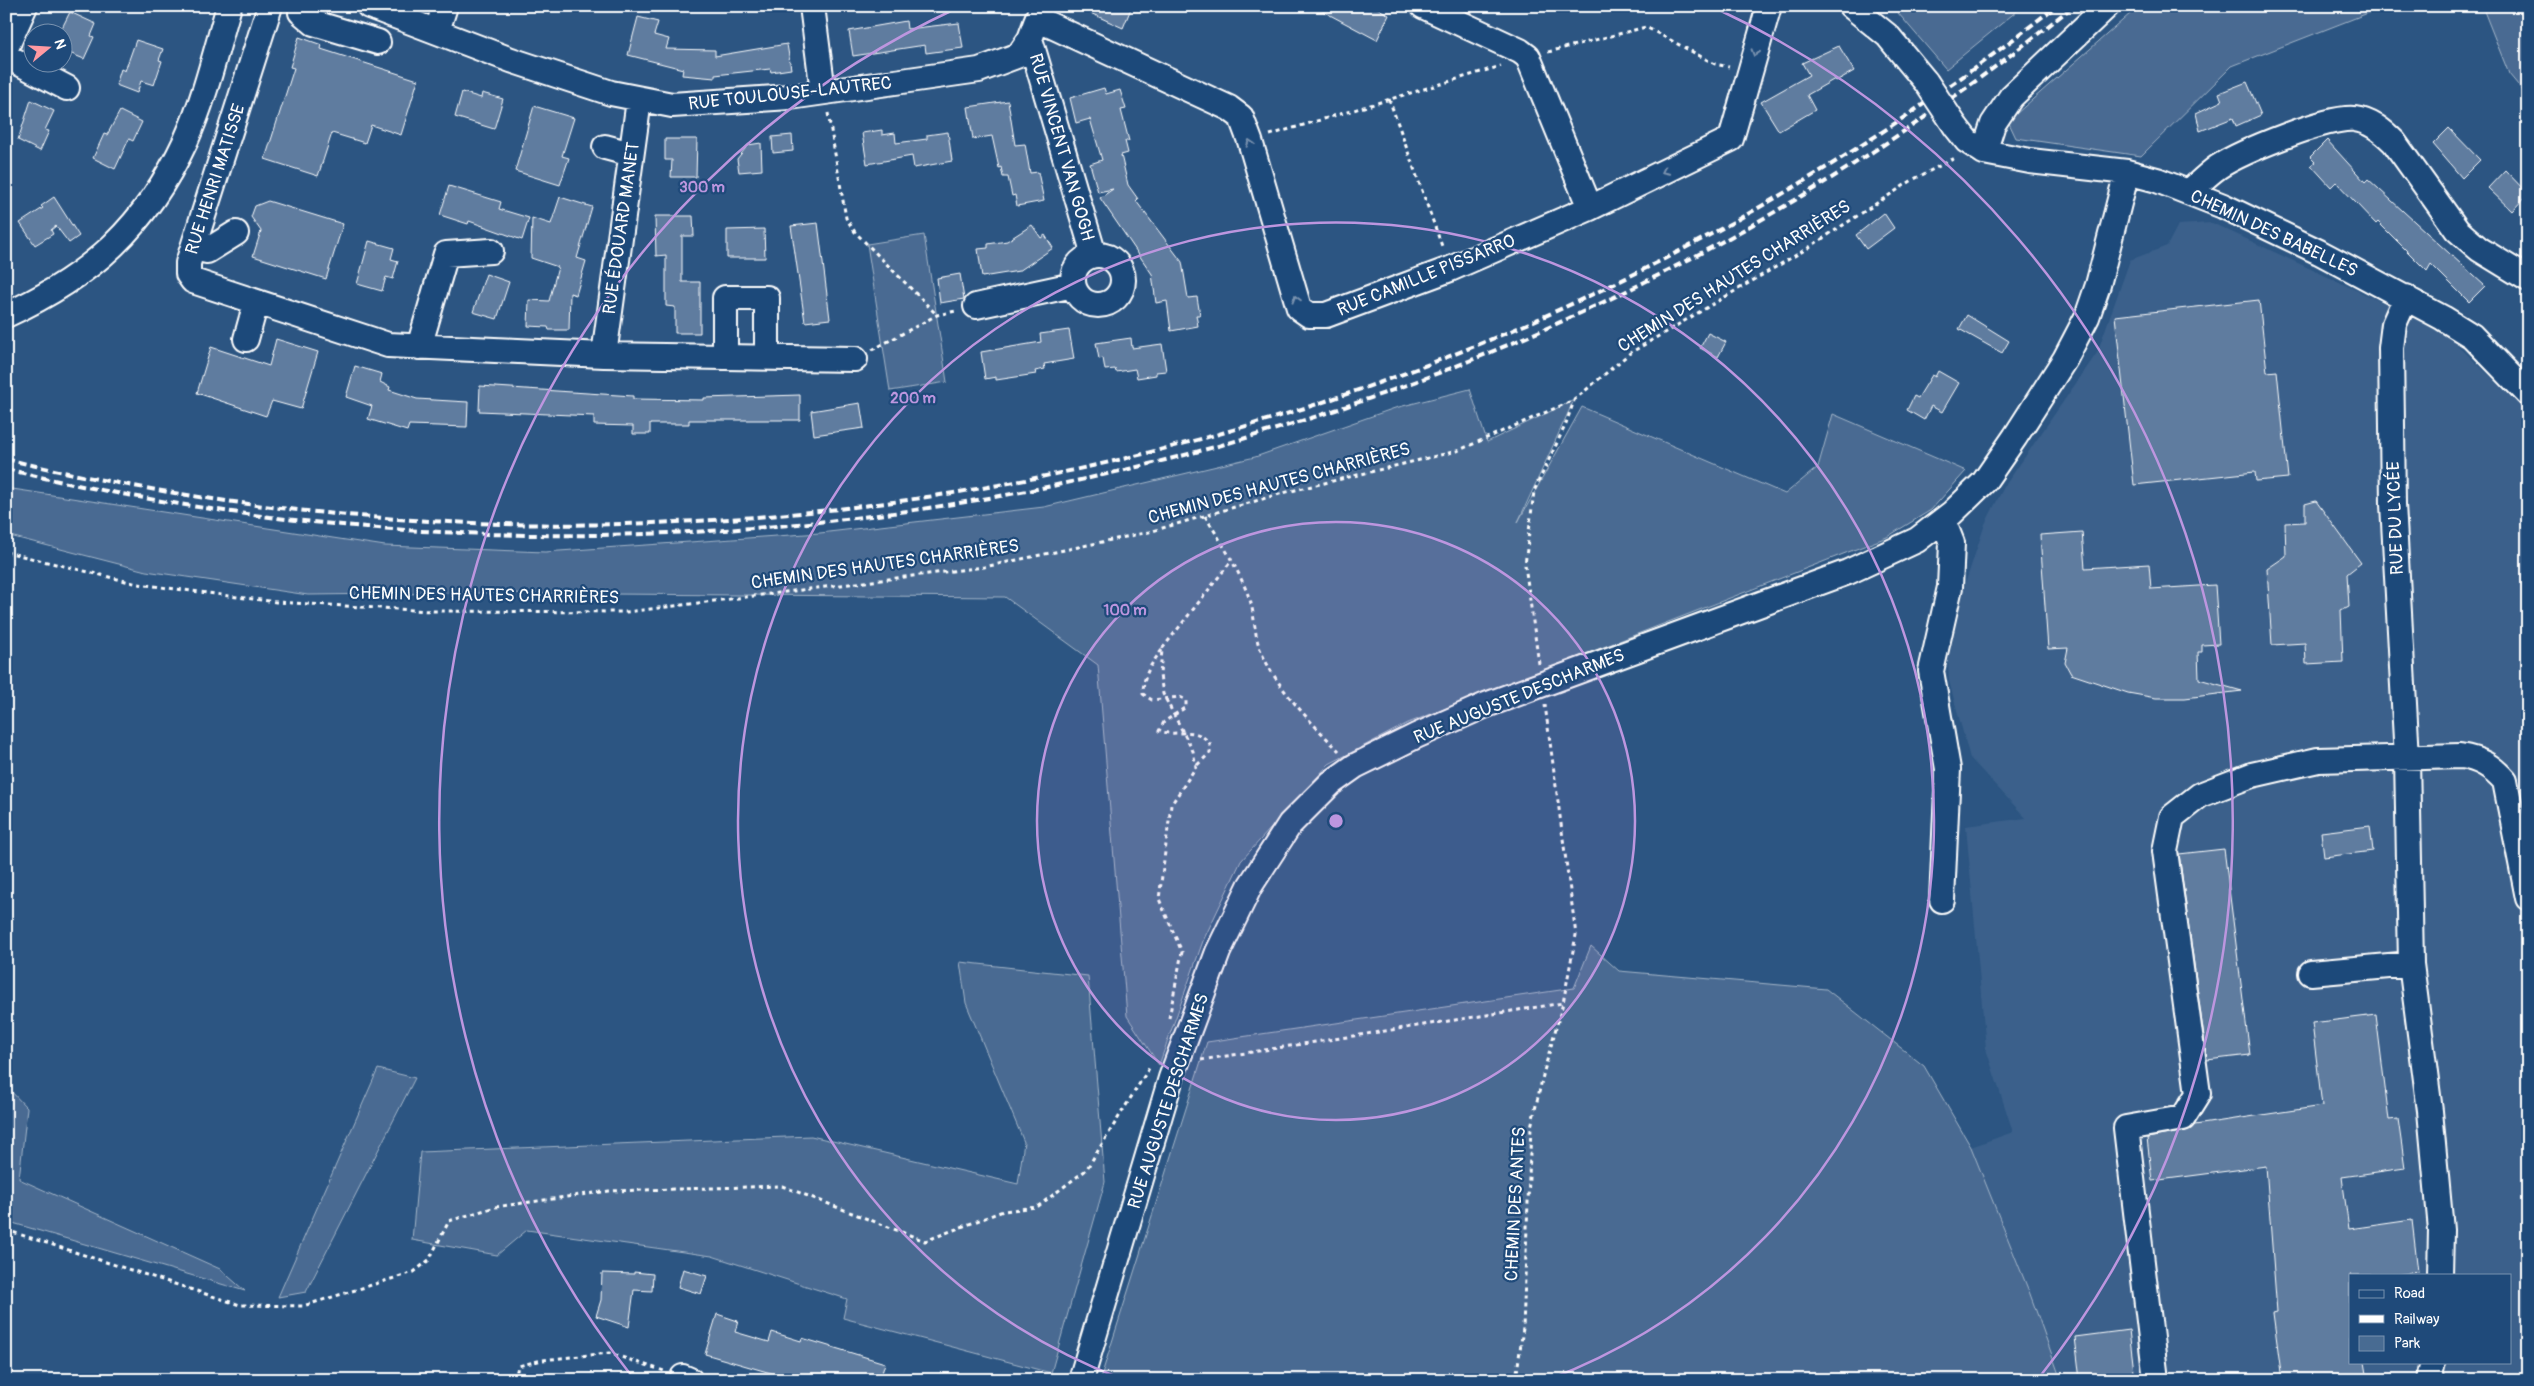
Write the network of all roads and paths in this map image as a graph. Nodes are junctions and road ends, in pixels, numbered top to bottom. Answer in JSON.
{"nodes":[{"id":1,"x":25,"y":6,"type":"edge"},
{"id":2,"x":229,"y":6,"type":"edge"},
{"id":3,"x":270,"y":6,"type":"edge"},
{"id":4,"x":302,"y":6,"type":"edge"},
{"id":5,"x":369,"y":6,"type":"edge"},
{"id":6,"x":445,"y":6,"type":"edge"},
{"id":7,"x":812,"y":6,"type":"edge"},
{"id":8,"x":1423,"y":6,"type":"edge"},
{"id":9,"x":1769,"y":6,"type":"edge"},
{"id":10,"x":1850,"y":6,"type":"edge"},
{"id":11,"x":2107,"y":6,"type":"edge"},
{"id":12,"x":1036,"y":22,"type":"edge"},
{"id":13,"x":437,"y":31,"type":"junction"},
{"id":14,"x":378,"y":42,"type":"dead end"},
{"id":15,"x":6,"y":48,"type":"edge"},
{"id":16,"x":6,"y":56,"type":"edge"},
{"id":17,"x":1528,"y":58,"type":"junction"},
{"id":18,"x":1749,"y":71,"type":"junction"},
{"id":19,"x":66,"y":88,"type":"dead end"},
{"id":20,"x":823,"y":92,"type":"junction"},
{"id":21,"x":1389,"y":99,"type":"junction"},
{"id":22,"x":639,"y":100,"type":"junction"},
{"id":23,"x":1250,"y":141,"type":"junction"},
{"id":24,"x":605,"y":147,"type":"dead end"},
{"id":25,"x":1980,"y":150,"type":"junction"},
{"id":26,"x":631,"y":154,"type":"junction"},
{"id":27,"x":2127,"y":172,"type":"junction"},
{"id":28,"x":2189,"y":192,"type":"junction"},
{"id":29,"x":1590,"y":208,"type":"junction"},
{"id":30,"x":236,"y":233,"type":"dead end"},
{"id":31,"x":193,"y":248,"type":"junction"},
{"id":32,"x":491,"y":251,"type":"dead end"},
{"id":33,"x":1094,"y":256,"type":"junction"},
{"id":34,"x":1450,"y":269,"type":"junction"},
{"id":35,"x":2528,"y":279,"type":"edge"},
{"id":36,"x":1073,"y":285,"type":"junction"},
{"id":37,"x":2406,"y":297,"type":"junction"},
{"id":38,"x":256,"y":303,"type":"junction"},
{"id":39,"x":976,"y":306,"type":"dead end"},
{"id":40,"x":6,"y":315,"type":"edge"},
{"id":41,"x":246,"y":339,"type":"dead end"},
{"id":42,"x":412,"y":346,"type":"junction"},
{"id":43,"x":604,"y":355,"type":"junction"},
{"id":44,"x":725,"y":356,"type":"junction"},
{"id":45,"x":767,"y":357,"type":"junction"},
{"id":46,"x":855,"y":359,"type":"joint"},
{"id":47,"x":2528,"y":394,"type":"edge"},
{"id":48,"x":1205,"y":516,"type":"junction"},
{"id":49,"x":1943,"y":520,"type":"junction"},
{"id":50,"x":6,"y":552,"type":"edge"},
{"id":51,"x":1232,"y":560,"type":"junction"},
{"id":52,"x":1162,"y":649,"type":"junction"},
{"id":53,"x":1166,"y":699,"type":"junction"},
{"id":54,"x":1173,"y":715,"type":"junction"},
{"id":55,"x":1182,"y":733,"type":"junction"},
{"id":56,"x":2406,"y":750,"type":"junction"},
{"id":57,"x":1196,"y":766,"type":"junction"},
{"id":58,"x":1355,"y":766,"type":"junction"},
{"id":59,"x":2528,"y":898,"type":"edge"},
{"id":60,"x":1942,"y":900,"type":"dead end"},
{"id":61,"x":2412,"y":964,"type":"junction"},
{"id":62,"x":2311,"y":974,"type":"dead end"},
{"id":63,"x":1167,"y":1027,"type":"dead end"},
{"id":64,"x":1152,"y":1063,"type":"dead end"},
{"id":65,"x":1176,"y":1064,"type":"junction"},
{"id":66,"x":6,"y":1230,"type":"edge"},
{"id":67,"x":2440,"y":1274,"type":"edge"},
{"id":68,"x":2433,"y":1364,"type":"edge"},
{"id":69,"x":686,"y":1379,"type":"edge"},
{"id":70,"x":515,"y":1380,"type":"edge"},
{"id":71,"x":1081,"y":1380,"type":"edge"},
{"id":72,"x":1516,"y":1380,"type":"edge"},
{"id":73,"x":2156,"y":1380,"type":"edge"},
{"id":74,"x":2429,"y":1380,"type":"edge"}],
"edges":[{"from":1,"to":15,"type":"street"},
{"from":2,"to":40,"type":"street"},
{"from":3,"to":31,"type":"street","name":"RUE HENRI MATISSE"},
{"from":4,"to":14,"type":"street"},
{"from":5,"to":13,"type":"street","name":"RUE TOULOUSE-LAUTREC"},
{"from":6,"to":13,"type":"street"},
{"from":7,"to":20,"type":"street"},
{"from":8,"to":17,"type":"street"},
{"from":9,"to":18,"type":"street","name":"RUE CAMILLE PISSARRO","one_way":true},
{"from":10,"to":25,"type":"street","bridge":true},
{"from":11,"to":25,"type":"street"},
{"from":12,"to":20,"type":"street","name":"RUE TOULOUSE-LAUTREC"},
{"from":12,"to":23,"type":"street","name":"RUE CAMILLE PISSARRO"},
{"from":12,"to":33,"type":"street","name":"RUE VINCENT VAN GOGH"},
{"from":13,"to":22,"type":"street","name":"RUE TOULOUSE-LAUTREC"},
{"from":16,"to":19,"type":"street"},
{"from":17,"to":18,"type":"path"},
{"from":17,"to":21,"type":"path"},
{"from":17,"to":29,"type":"street"},
{"from":18,"to":29,"type":"street","name":"RUE CAMILLE PISSARRO","one_way":true},
{"from":20,"to":22,"type":"street","name":"RUE TOULOUSE-LAUTREC"},
{"from":20,"to":46,"type":"path"},
{"from":21,"to":23,"type":"path"},
{"from":21,"to":34,"type":"path"},
{"from":22,"to":26,"type":"street","name":"RUE ÉDOUARD MANET"},
{"from":34,"to":23,"type":"street","name":"RUE CAMILLE PISSARRO","one_way":true},
{"from":24,"to":26,"type":"street"},
{"from":25,"to":27,"type":"street","name":"CHEMIN DES BABELLES"},
{"from":25,"to":48,"type":"path","name":"CHEMIN DES HAUTES CHARRIÈRES"},
{"from":26,"to":43,"type":"street","name":"RUE ÉDOUARD MANET"},
{"from":27,"to":28,"type":"street","name":"CHEMIN DES BABELLES"},
{"from":27,"to":49,"type":"street","name":"RUE AUGUSTE DESCHARMES"},
{"from":28,"to":35,"type":"street"},
{"from":28,"to":37,"type":"street","name":"CHEMIN DES BABELLES"},
{"from":29,"to":34,"type":"street","name":"RUE CAMILLE PISSARRO"},
{"from":30,"to":31,"type":"street"},
{"from":31,"to":38,"type":"street","name":"RUE HENRI MATISSE"},
{"from":32,"to":42,"type":"street"},
{"from":33,"to":36,"type":"street","name":"RUE VINCENT VAN GOGH"},
{"from":33,"to":36,"type":"street","name":"RUE VINCENT VAN GOGH"},
{"from":36,"to":39,"type":"street"},
{"from":37,"to":47,"type":"street","name":"CHEMIN DES BABELLES"},
{"from":37,"to":56,"type":"street","name":"RUE DU LYCÉE"},
{"from":38,"to":41,"type":"street"},
{"from":38,"to":42,"type":"street","name":"RUE HENRI MATISSE"},
{"from":42,"to":43,"type":"street"},
{"from":43,"to":44,"type":"street"},
{"from":44,"to":45,"type":"street"},
{"from":44,"to":45,"type":"street"},
{"from":45,"to":46,"type":"street"},
{"from":48,"to":50,"type":"path","name":"CHEMIN DES HAUTES CHARRIÈRES"},
{"from":48,"to":51,"type":"path"},
{"from":49,"to":58,"type":"street","name":"RUE AUGUSTE DESCHARMES"},
{"from":49,"to":60,"type":"street"},
{"from":51,"to":52,"type":"path"},
{"from":51,"to":58,"type":"path"},
{"from":52,"to":53,"type":"path"},
{"from":52,"to":53,"type":"path"},
{"from":53,"to":54,"type":"path"},
{"from":53,"to":54,"type":"path"},
{"from":54,"to":55,"type":"path"},
{"from":54,"to":55,"type":"path"},
{"from":55,"to":57,"type":"path"},
{"from":55,"to":57,"type":"path"},
{"from":56,"to":59,"type":"street"},
{"from":56,"to":61,"type":"street","name":"RUE DU LYCÉE"},
{"from":56,"to":73,"type":"street"},
{"from":57,"to":63,"type":"path"},
{"from":58,"to":65,"type":"street","name":"RUE AUGUSTE DESCHARMES"},
{"from":61,"to":62,"type":"street"},
{"from":61,"to":67,"type":"street","name":"RUE DU LYCÉE"},
{"from":64,"to":66,"type":"path"},
{"from":65,"to":71,"type":"street","name":"RUE AUGUSTE DESCHARMES"},
{"from":65,"to":72,"type":"path","name":"CHEMIN DES ANTES"},
{"from":68,"to":74,"type":"street"},
{"from":69,"to":70,"type":"path"}]}
